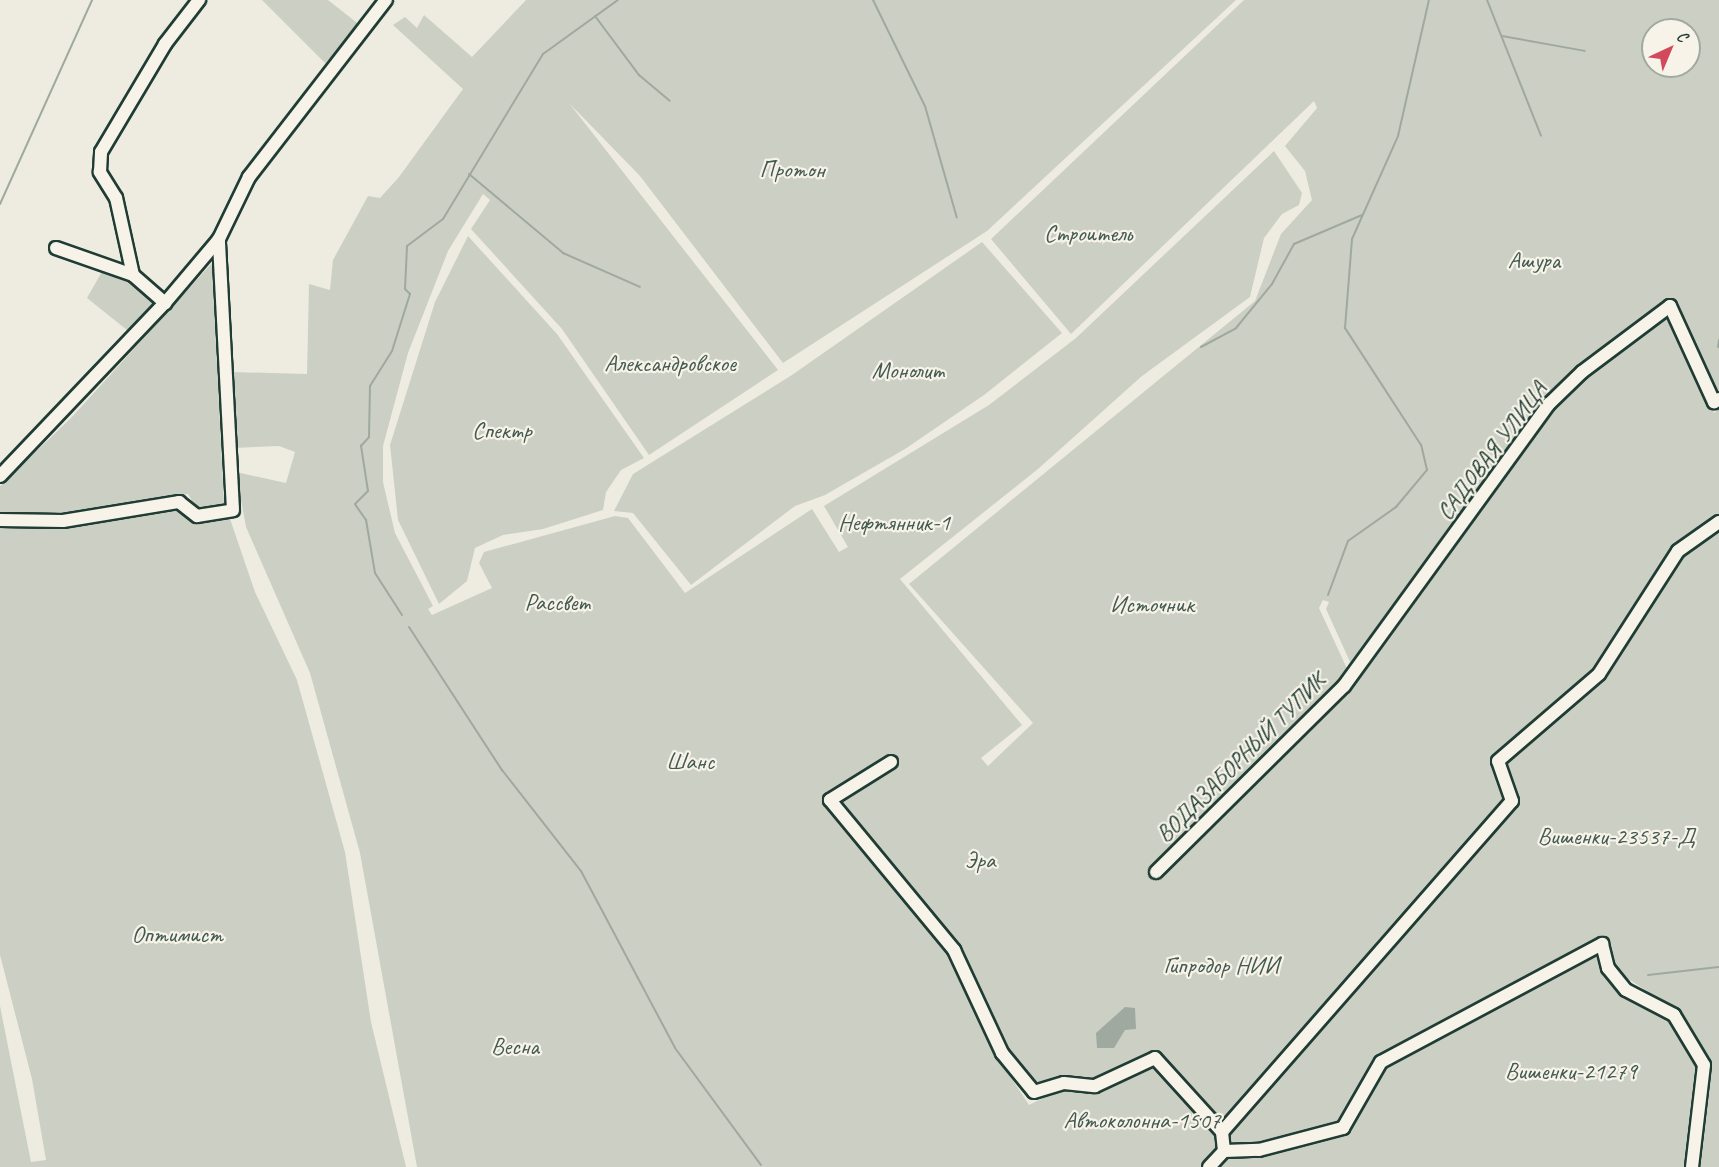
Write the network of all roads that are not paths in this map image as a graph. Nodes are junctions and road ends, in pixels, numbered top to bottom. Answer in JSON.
{"nodes":[{"id":1,"x":199,"y":0,"type":"edge"},
{"id":2,"x":386,"y":0,"type":"edge"},
{"id":3,"x":219,"y":239,"type":"junction"},
{"id":4,"x":56,"y":248,"type":"dead end"},
{"id":5,"x":133,"y":275,"type":"junction"},
{"id":6,"x":165,"y":303,"type":"junction"},
{"id":7,"x":1717,"y":401,"type":"edge"},
{"id":8,"x":0,"y":476,"type":"edge"},
{"id":9,"x":0,"y":520,"type":"edge"},
{"id":10,"x":1719,"y":522,"type":"edge"},
{"id":11,"x":1353,"y":673,"type":"joint"},
{"id":12,"x":891,"y":762,"type":"dead end"},
{"id":13,"x":1156,"y":872,"type":"dead end"},
{"id":14,"x":1222,"y":1131,"type":"junction"},
{"id":15,"x":1224,"y":1151,"type":"junction"},
{"id":16,"x":1209,"y":1167,"type":"edge"},
{"id":17,"x":1692,"y":1167,"type":"edge"}],
"edges":[{"from":1,"to":5,"type":"street"},
{"from":2,"to":3,"type":"street"},
{"from":3,"to":6,"type":"street"},
{"from":3,"to":9,"type":"street"},
{"from":4,"to":5,"type":"street"},
{"from":5,"to":6,"type":"street"},
{"from":6,"to":8,"type":"street"},
{"from":7,"to":11,"type":"street","name":"САДОВАЯ УЛИЦА"},
{"from":10,"to":14,"type":"street"},
{"from":11,"to":13,"type":"street","name":"ВОДАЗАБОРНЫЙ ТУПИК"},
{"from":12,"to":14,"type":"street"},
{"from":14,"to":15,"type":"street"},
{"from":15,"to":16,"type":"street"},
{"from":15,"to":17,"type":"street"}]}
